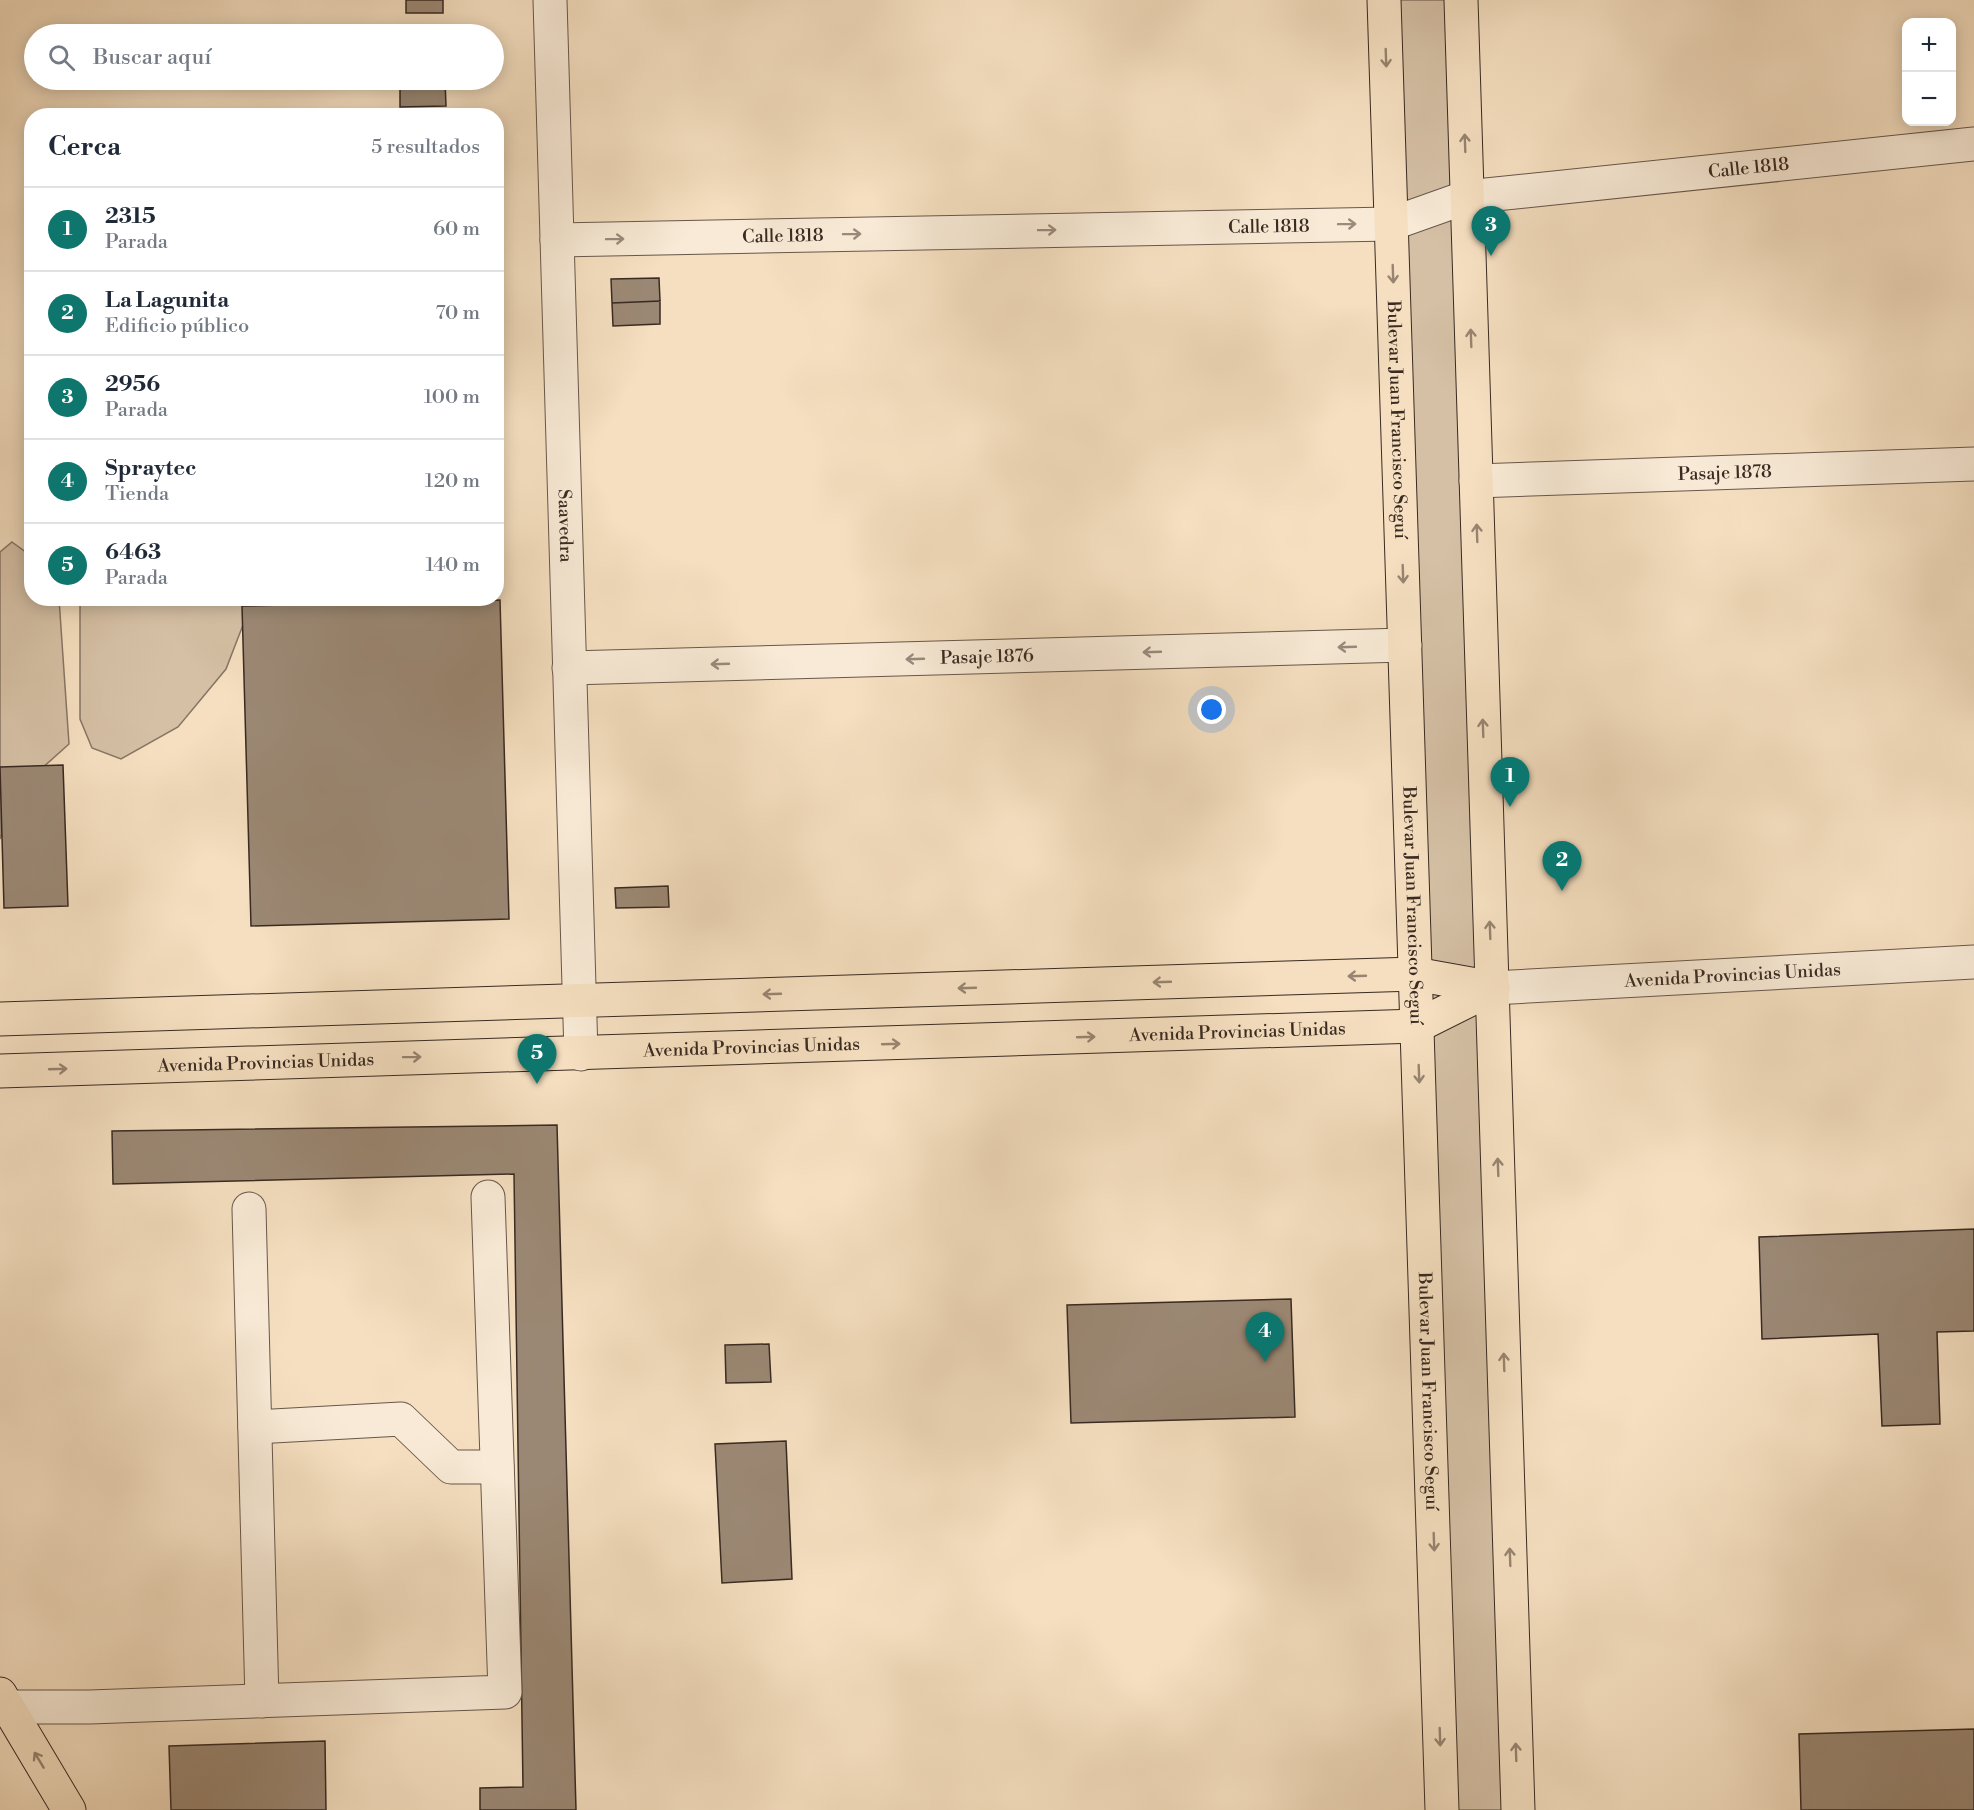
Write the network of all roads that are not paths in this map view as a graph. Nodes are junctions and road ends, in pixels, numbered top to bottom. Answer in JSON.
{"nodes":[{"id":1,"x":550,"y":0,"type":"edge"},
{"id":2,"x":1384,"y":0,"type":"edge"},
{"id":3,"x":1461,"y":0,"type":"edge"},
{"id":4,"x":1974,"y":144,"type":"edge"},
{"id":5,"x":1467,"y":196,"type":"junction"},
{"id":6,"x":1391,"y":224,"type":"junction"},
{"id":7,"x":557,"y":240,"type":"junction"},
{"id":8,"x":1974,"y":464,"type":"edge"},
{"id":9,"x":1476,"y":481,"type":"junction"},
{"id":10,"x":1405,"y":645,"type":"junction"},
{"id":11,"x":569,"y":668,"type":"junction"},
{"id":12,"x":1974,"y":962,"type":"edge"},
{"id":13,"x":1415,"y":974,"type":"junction"},
{"id":14,"x":1493,"y":988,"type":"junction"},
{"id":15,"x":579,"y":1000,"type":"junction"},
{"id":16,"x":0,"y":1019,"type":"edge"},
{"id":17,"x":1418,"y":1026,"type":"junction"},
{"id":18,"x":581,"y":1054,"type":"junction"},
{"id":19,"x":0,"y":1071,"type":"edge"},
{"id":20,"x":488,"y":1197,"type":"dead end"},
{"id":21,"x":249,"y":1209,"type":"dead end"},
{"id":22,"x":255,"y":1427,"type":"junction"},
{"id":23,"x":497,"y":1467,"type":"junction"},
{"id":24,"x":262,"y":1701,"type":"junction"},
{"id":25,"x":2,"y":1703,"type":"edge"},
{"id":26,"x":69,"y":1810,"type":"edge"},
{"id":27,"x":1442,"y":1810,"type":"edge"},
{"id":28,"x":1518,"y":1810,"type":"edge"}],
"edges":[{"from":1,"to":7,"type":"street","name":"Saavedra"},
{"from":2,"to":6,"type":"main road","name":"Bulevar Juan Francisco Seguí","one_way":true},
{"from":5,"to":3,"type":"main road","one_way":true},
{"from":4,"to":5,"type":"street","name":"Calle 1818"},
{"from":5,"to":6,"type":"street","name":"Calle 1818"},
{"from":9,"to":5,"type":"main road","one_way":true},
{"from":7,"to":6,"type":"street","name":"Calle 1818","one_way":true},
{"from":6,"to":10,"type":"main road","name":"Bulevar Juan Francisco Seguí","one_way":true},
{"from":7,"to":11,"type":"street","name":"Saavedra"},
{"from":8,"to":9,"type":"street","name":"Pasaje 1878"},
{"from":14,"to":9,"type":"main road","one_way":true},
{"from":10,"to":11,"type":"street","name":"Pasaje 1876","one_way":true},
{"from":10,"to":13,"type":"main road","name":"Bulevar Juan Francisco Seguí"},
{"from":11,"to":15,"type":"street","name":"Saavedra"},
{"from":12,"to":14,"type":"street","name":"Avenida Provincias Unidas"},
{"from":13,"to":14,"type":"main road","name":"Avenida Provincias Unidas"},
{"from":13,"to":15,"type":"main road","name":"Avenida Provincias Unidas","one_way":true},
{"from":13,"to":17,"type":"main road","name":"Bulevar Juan Francisco Seguí"},
{"from":14,"to":17,"type":"main road","name":"Avenida Provincias Unidas"},
{"from":28,"to":14,"type":"main road","one_way":true},
{"from":15,"to":16,"type":"main road","name":"Avenida Provincias Unidas"},
{"from":15,"to":18,"type":"street","name":"Saavedra"},
{"from":18,"to":17,"type":"main road","name":"Avenida Provincias Unidas","one_way":true},
{"from":17,"to":27,"type":"main road","name":"Bulevar Juan Francisco Seguí","one_way":true},
{"from":19,"to":18,"type":"main road","name":"Avenida Provincias Unidas","one_way":true},
{"from":20,"to":23,"type":"street"},
{"from":21,"to":22,"type":"street"},
{"from":22,"to":23,"type":"street"},
{"from":22,"to":24,"type":"street"},
{"from":23,"to":24,"type":"street"},
{"from":24,"to":25,"type":"street"},
{"from":26,"to":25,"type":"main road","one_way":true}]}
